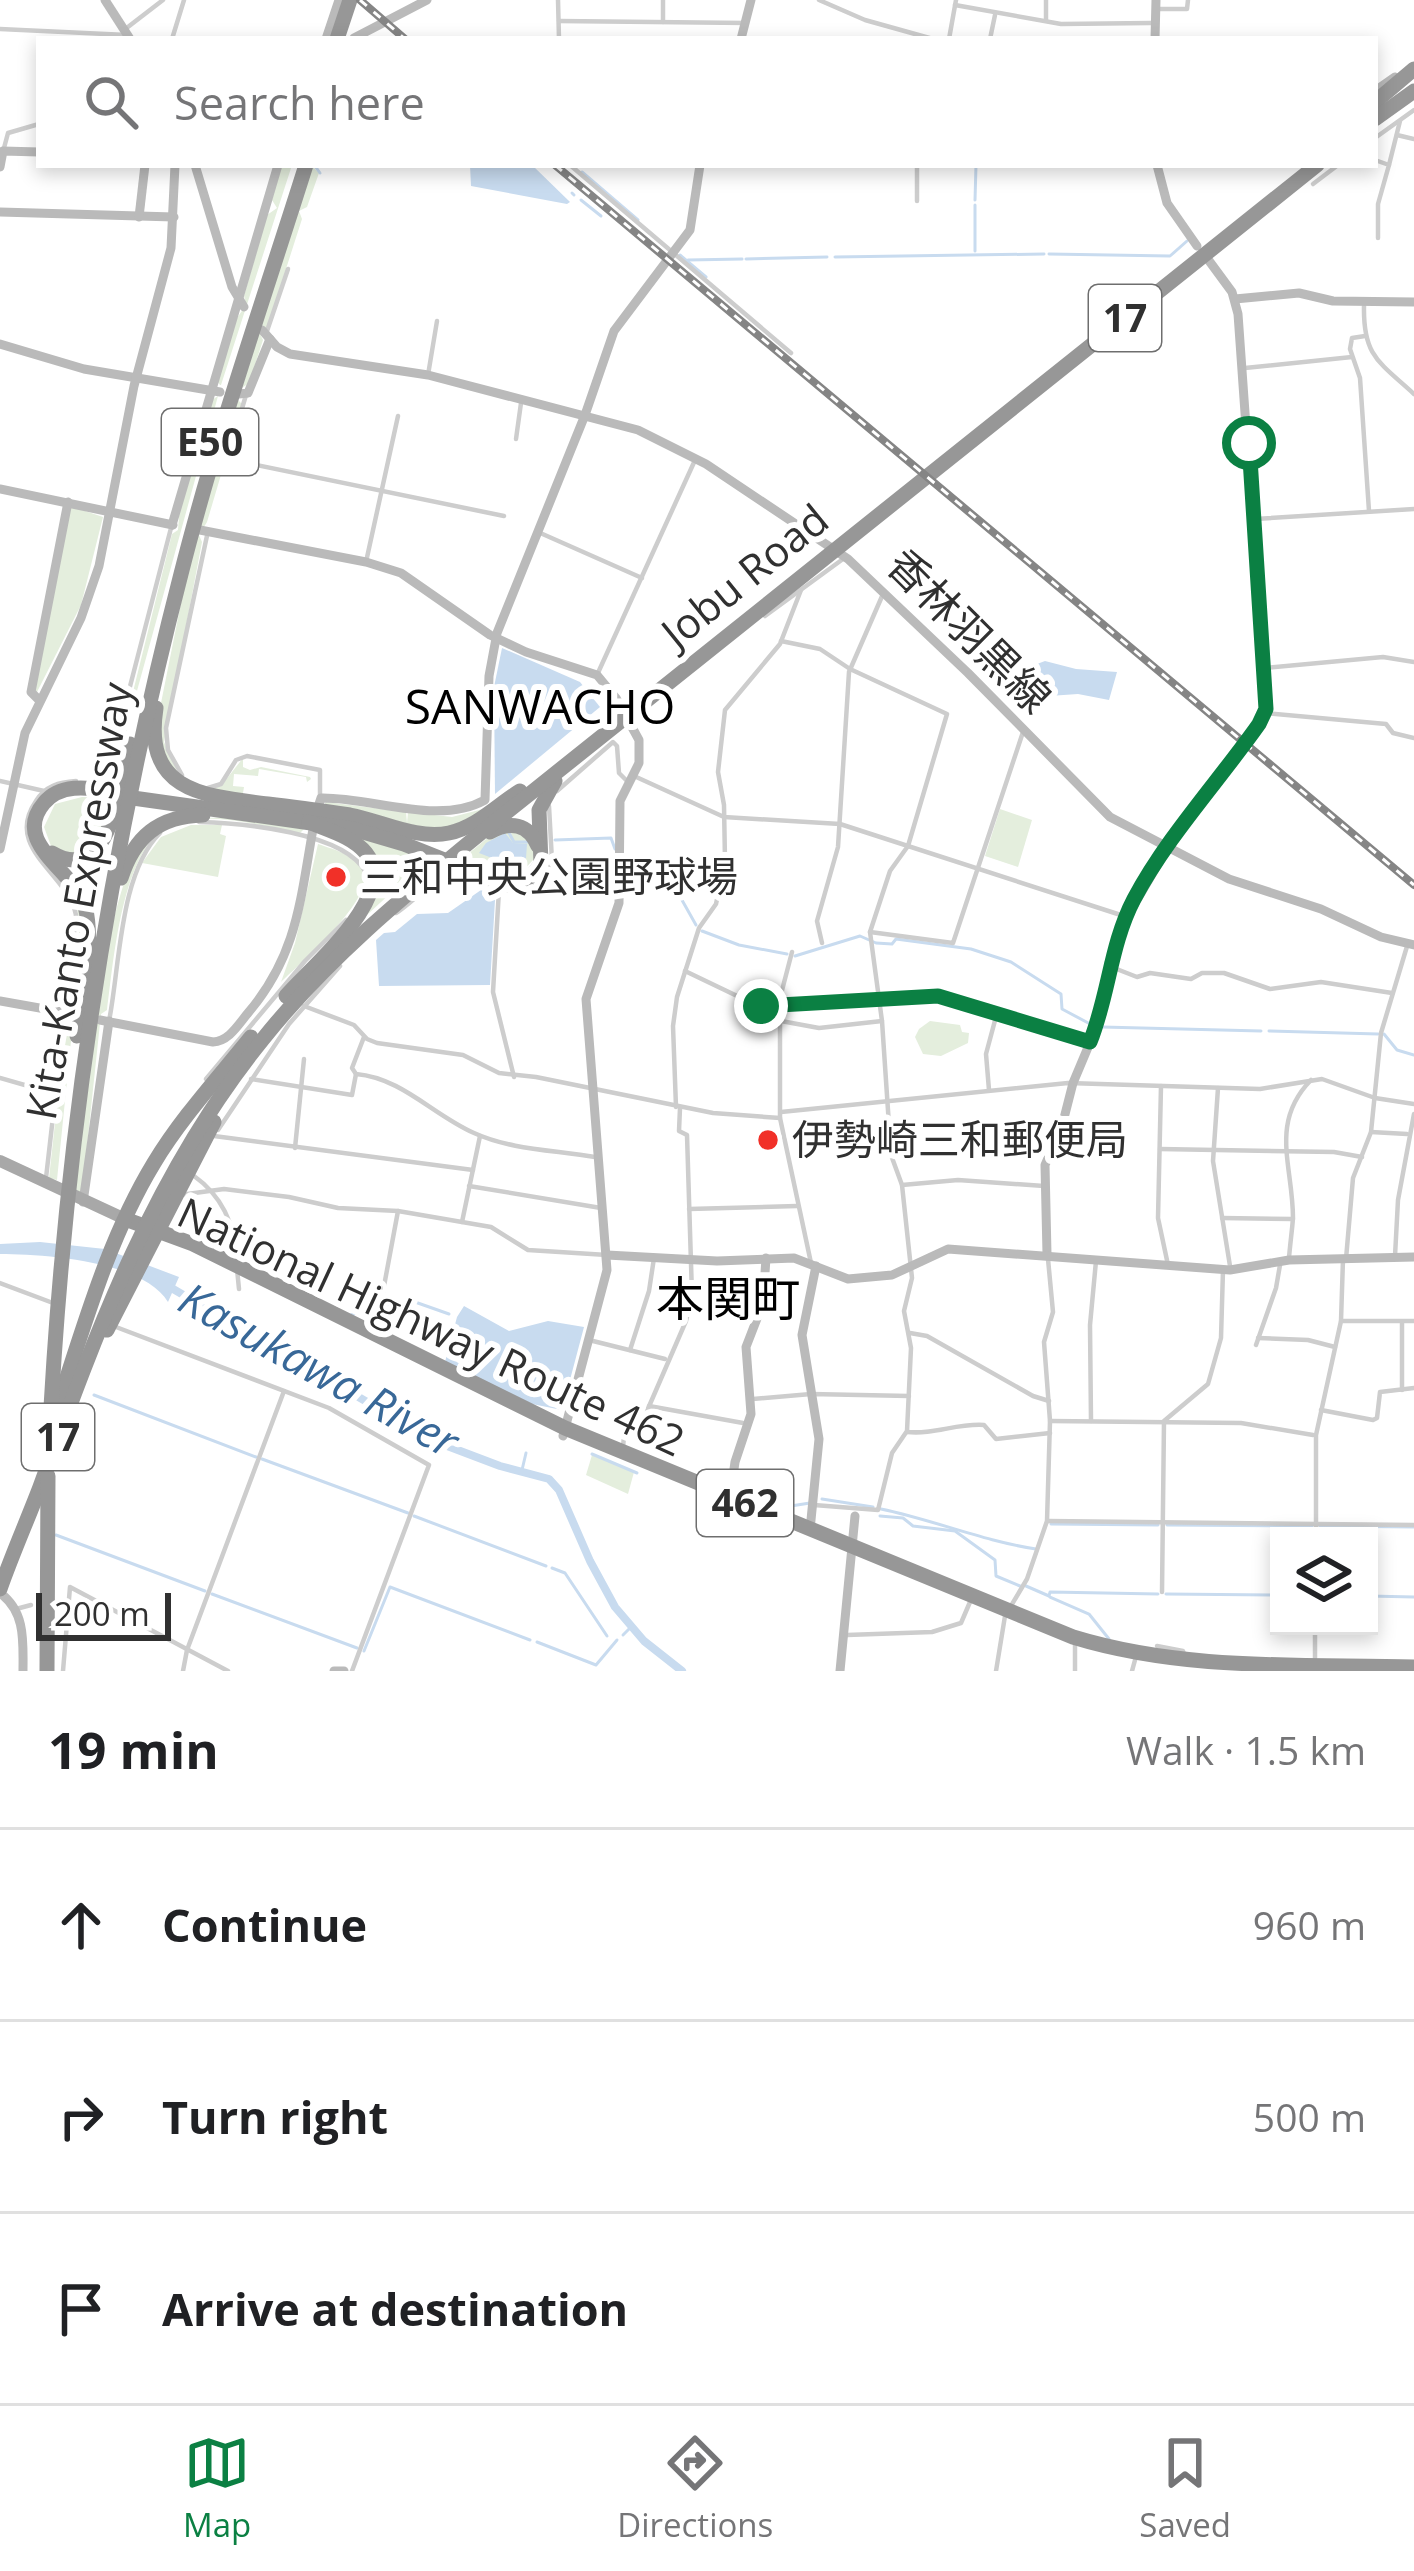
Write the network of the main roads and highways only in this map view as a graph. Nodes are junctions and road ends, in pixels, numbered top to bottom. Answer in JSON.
{"nodes":[{"id":1,"x":353,"y":2,"type":"edge"},
{"id":2,"x":350,"y":36,"type":"edge"},
{"id":3,"x":1414,"y":66,"type":"edge"},
{"id":4,"x":1414,"y":87,"type":"edge"},
{"id":5,"x":1378,"y":98,"type":"edge"},
{"id":6,"x":1414,"y":106,"type":"edge"},
{"id":7,"x":1378,"y":117,"type":"edge"},
{"id":8,"x":1378,"y":119,"type":"edge"},
{"id":9,"x":301,"y":168,"type":"edge"},
{"id":10,"x":301,"y":168,"type":"edge"},
{"id":11,"x":1301,"y":168,"type":"edge"},
{"id":12,"x":1315,"y":168,"type":"edge"},
{"id":13,"x":1280,"y":190,"type":"junction"},
{"id":14,"x":835,"y":549,"type":"junction"},
{"id":15,"x":182,"y":569,"type":"junction"},
{"id":16,"x":625,"y":714,"type":"junction"},
{"id":17,"x":136,"y":724,"type":"junction"},
{"id":18,"x":596,"y":742,"type":"junction"},
{"id":19,"x":530,"y":785,"type":"junction"},
{"id":20,"x":134,"y":796,"type":"dead end"},
{"id":21,"x":237,"y":808,"type":"junction"},
{"id":22,"x":313,"y":817,"type":"junction"},
{"id":23,"x":458,"y":864,"type":"junction"},
{"id":24,"x":428,"y":877,"type":"junction"},
{"id":25,"x":100,"y":1017,"type":"junction"},
{"id":26,"x":260,"y":1025,"type":"junction"},
{"id":27,"x":74,"y":1069,"type":"junction"},
{"id":28,"x":0,"y":1165,"type":"edge"},
{"id":29,"x":65,"y":1181,"type":"junction"},
{"id":30,"x":141,"y":1224,"type":"junction"},
{"id":31,"x":113,"y":1284,"type":"junction"},
{"id":32,"x":564,"y":1432,"type":"junction"},
{"id":33,"x":728,"y":1507,"type":"junction"},
{"id":34,"x":852,"y":1550,"type":"junction"},
{"id":35,"x":0,"y":1568,"type":"edge"},
{"id":36,"x":0,"y":1591,"type":"edge"},
{"id":37,"x":1006,"y":1613,"type":"junction"},
{"id":38,"x":1134,"y":1666,"type":"edge"},
{"id":39,"x":1184,"y":1667,"type":"edge"},
{"id":40,"x":1414,"y":1667,"type":"edge"},
{"id":41,"x":1315,"y":1668,"type":"edge"},
{"id":42,"x":43,"y":1671,"type":"edge"},
{"id":43,"x":1396,"y":1671,"type":"edge"}],
"edges":[{"from":1,"to":2,"type":"highway"},
{"from":3,"to":5,"type":"highway"},
{"from":4,"to":7,"type":"highway"},
{"from":6,"to":8,"type":"highway"},
{"from":9,"to":15,"type":"highway","name":"Kita-Kanto Expressway","number":"E50"},
{"from":10,"to":17,"type":"highway","name":"Kita-Kanto Expressway","number":"E50"},
{"from":11,"to":13,"type":"highway","name":"Jobu Road","number":"17"},
{"from":12,"to":13,"type":"highway"},
{"from":13,"to":14,"type":"highway","name":"Jobu Road","number":"17"},
{"from":14,"to":16,"type":"highway","name":"Jobu Road","number":"17"},
{"from":14,"to":16,"type":"highway","name":"Jobu Road","number":"17"},
{"from":15,"to":21,"type":"highway"},
{"from":15,"to":25,"type":"highway","name":"Kita-Kanto Expressway","number":"E50"},
{"from":16,"to":18,"type":"highway","name":"Jobu Road","number":"17"},
{"from":16,"to":19,"type":"highway","name":"Jobu Road","number":"17"},
{"from":17,"to":27,"type":"highway","name":"Kita-Kanto Expressway","number":"E50"},
{"from":17,"to":27,"type":"highway"},
{"from":18,"to":23,"type":"highway"},
{"from":18,"to":24,"type":"highway","name":"Jobu Road","number":"17"},
{"from":19,"to":22,"type":"highway"},
{"from":19,"to":26,"type":"highway","name":"Jobu Road","number":"17"},
{"from":20,"to":21,"type":"highway"},
{"from":21,"to":22,"type":"highway"},
{"from":21,"to":25,"type":"highway"},
{"from":22,"to":23,"type":"highway"},
{"from":22,"to":26,"type":"highway"},
{"from":23,"to":24,"type":"highway"},
{"from":24,"to":26,"type":"highway","name":"Jobu Road","number":"17"},
{"from":25,"to":29,"type":"highway","name":"Kita-Kanto Expressway","number":"E50"},
{"from":26,"to":30,"type":"highway","name":"Jobu Road","number":"17"},
{"from":26,"to":30,"type":"highway","name":"Jobu Road","number":"17"},
{"from":26,"to":30,"type":"highway"},
{"from":27,"to":29,"type":"highway","name":"Kita-Kanto Expressway","number":"E50"},
{"from":28,"to":30,"type":"main road"},
{"from":28,"to":30,"type":"main road"},
{"from":29,"to":42,"type":"highway","name":"Kita-Kanto Expressway","number":"E50"},
{"from":30,"to":31,"type":"highway","name":"Jobu Road","number":"17"},
{"from":30,"to":31,"type":"highway"},
{"from":30,"to":31,"type":"highway"},
{"from":30,"to":32,"type":"highway","name":"National Highway Route 462","number":"462"},
{"from":31,"to":35,"type":"highway","name":"Jobu Road","number":"17"},
{"from":31,"to":36,"type":"highway","name":"Jobu Road","number":"17"},
{"from":32,"to":33,"type":"highway","name":"National Highway Route 462","number":"462"},
{"from":32,"to":33,"type":"highway","name":"National Highway Route 462","number":"462"},
{"from":33,"to":34,"type":"highway","name":"National Highway Route 462","number":"462"},
{"from":33,"to":34,"type":"highway","name":"National Highway Route 462","number":"462"},
{"from":34,"to":37,"type":"highway","name":"National Highway Route 462","number":"462"},
{"from":34,"to":37,"type":"highway","name":"National Highway Route 462","number":"462"},
{"from":37,"to":38,"type":"highway","name":"National Highway Route 462","number":"462"},
{"from":37,"to":39,"type":"highway","name":"National Highway Route 462","number":"462"},
{"from":38,"to":39,"type":"highway","name":"National Highway Route 462","number":"462"},
{"from":39,"to":41,"type":"highway","name":"National Highway Route 462","number":"462"},
{"from":40,"to":41,"type":"highway","name":"National Highway Route 462","number":"462"},
{"from":41,"to":43,"type":"highway","name":"National Highway Route 462","number":"462"}]}
